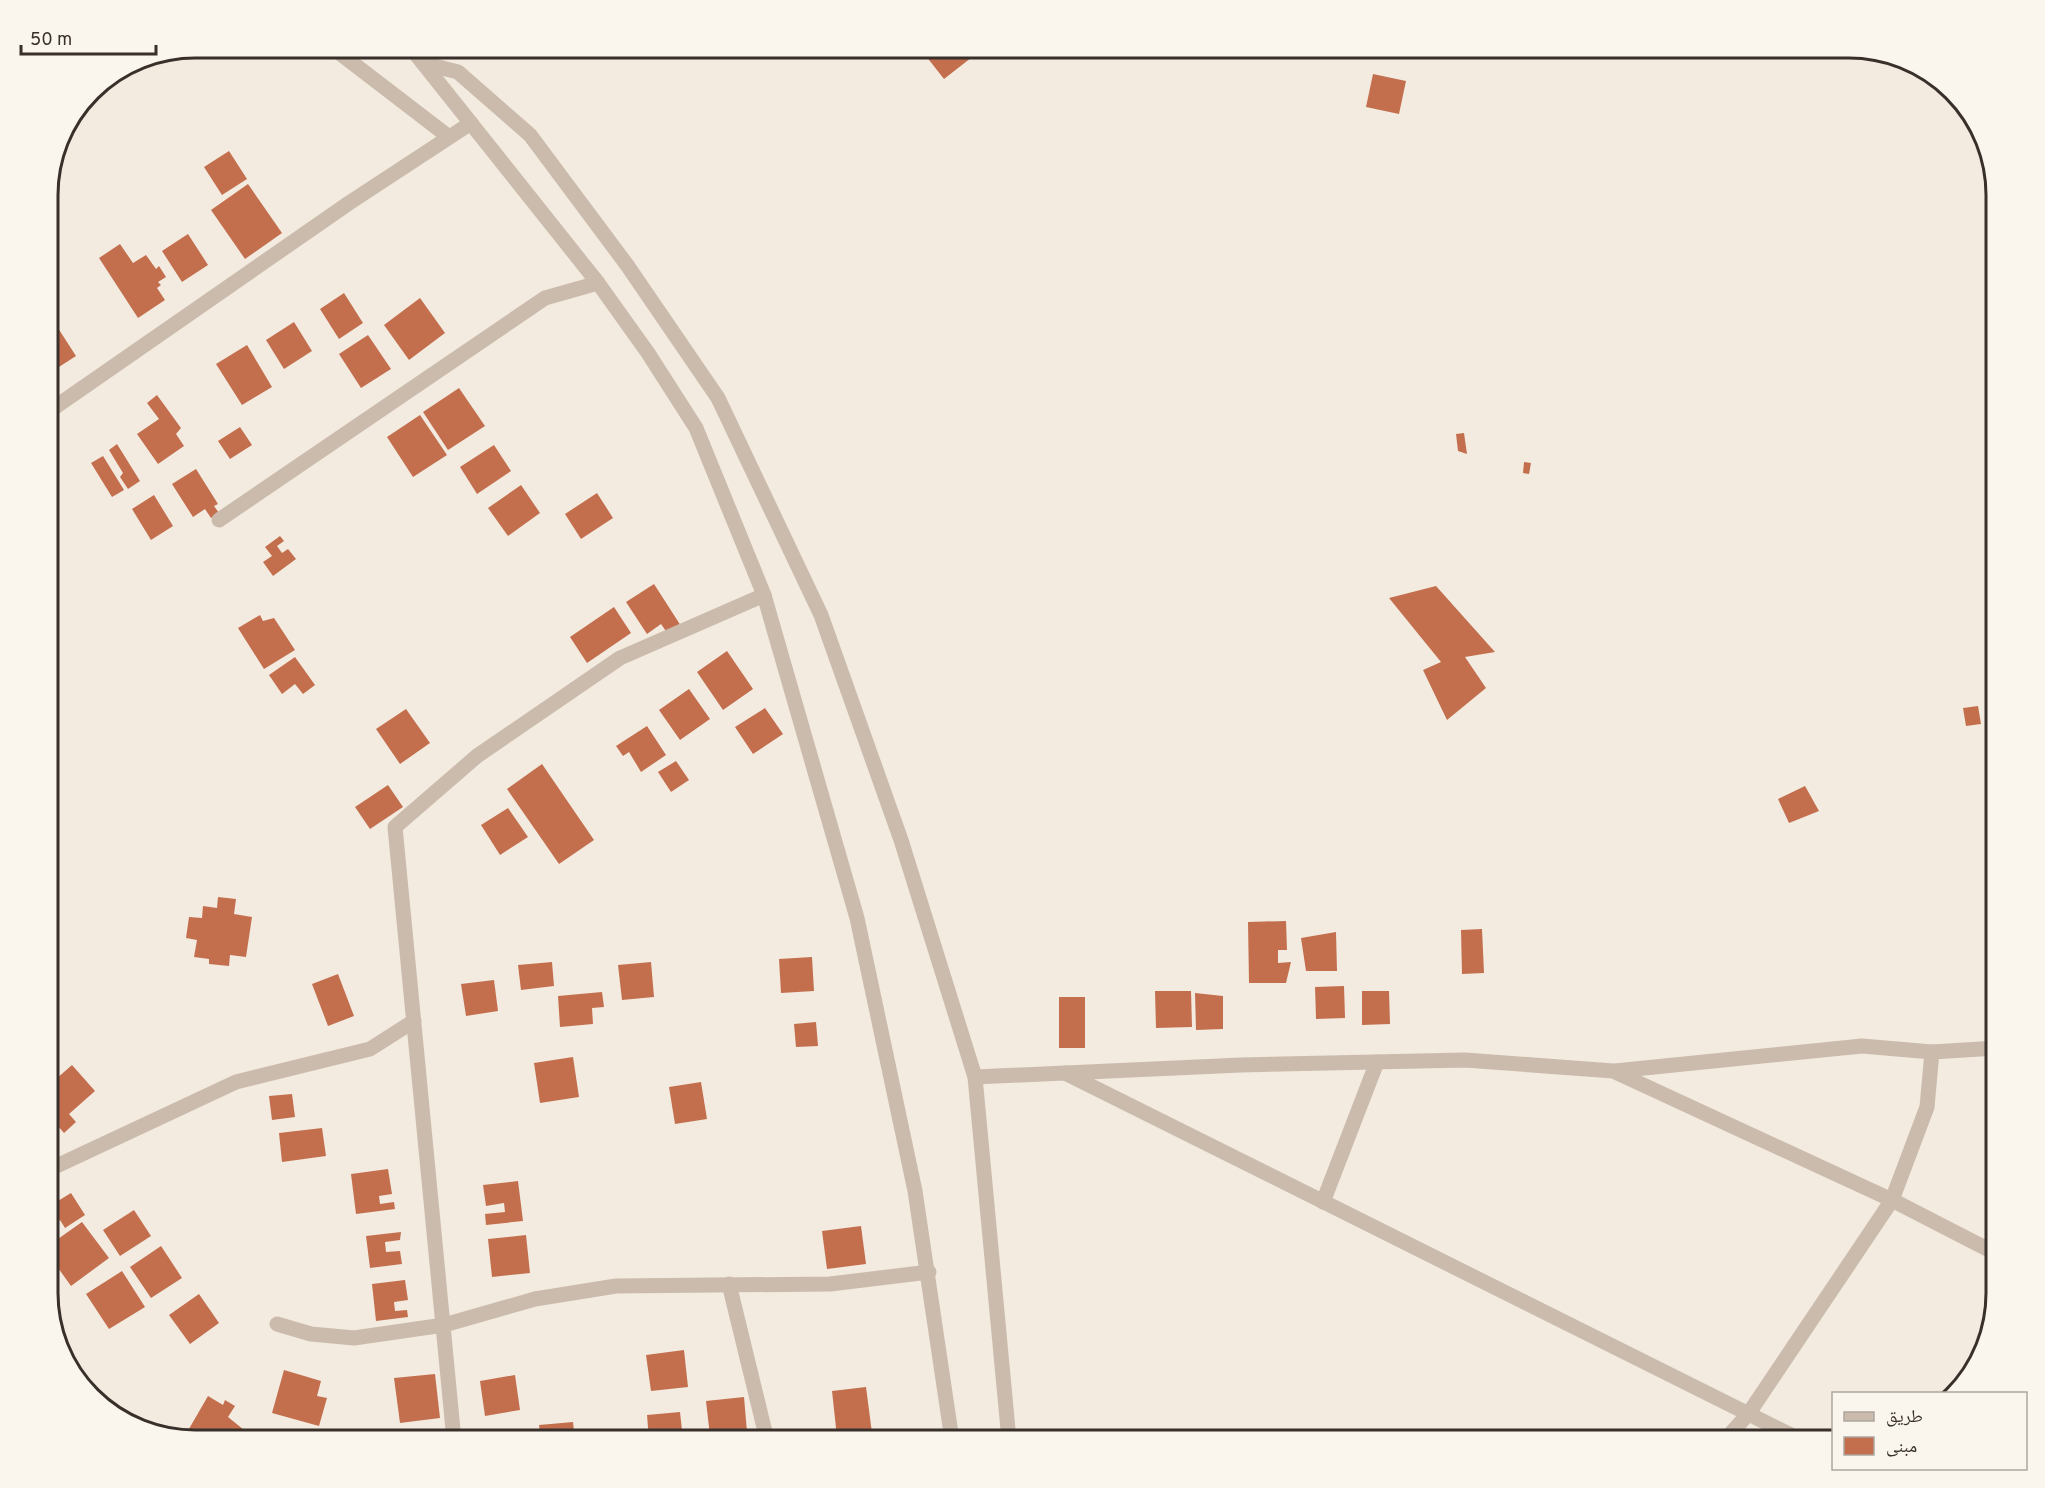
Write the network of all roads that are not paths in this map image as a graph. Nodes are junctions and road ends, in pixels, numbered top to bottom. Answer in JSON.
{"nodes":[{"id":1,"x":346,"y":58,"type":"edge"},
{"id":2,"x":419,"y":58,"type":"edge"},
{"id":3,"x":423,"y":63,"type":"junction"},
{"id":4,"x":471,"y":123,"type":"junction"},
{"id":5,"x":449,"y":137,"type":"junction"},
{"id":6,"x":598,"y":283,"type":"junction"},
{"id":7,"x":59,"y":404,"type":"edge"},
{"id":8,"x":219,"y":520,"type":"dead end"},
{"id":9,"x":764,"y":596,"type":"junction"},
{"id":10,"x":414,"y":1021,"type":"junction"},
{"id":11,"x":1986,"y":1049,"type":"edge"},
{"id":12,"x":1932,"y":1052,"type":"junction"},
{"id":13,"x":1377,"y":1062,"type":"junction"},
{"id":14,"x":1613,"y":1071,"type":"junction"},
{"id":15,"x":1064,"y":1073,"type":"junction"},
{"id":16,"x":975,"y":1077,"type":"junction"},
{"id":17,"x":59,"y":1165,"type":"edge"},
{"id":18,"x":1892,"y":1200,"type":"junction"},
{"id":19,"x":1323,"y":1202,"type":"junction"},
{"id":20,"x":1986,"y":1248,"type":"edge"},
{"id":21,"x":929,"y":1272,"type":"junction"},
{"id":22,"x":729,"y":1284,"type":"junction"},
{"id":23,"x":278,"y":1324,"type":"dead end"},
{"id":24,"x":444,"y":1325,"type":"junction"},
{"id":25,"x":1749,"y":1413,"type":"junction"},
{"id":26,"x":452,"y":1430,"type":"edge"},
{"id":27,"x":765,"y":1430,"type":"edge"},
{"id":28,"x":951,"y":1430,"type":"edge"},
{"id":29,"x":1009,"y":1430,"type":"edge"},
{"id":30,"x":1734,"y":1430,"type":"edge"},
{"id":31,"x":1782,"y":1430,"type":"edge"}],
"edges":[{"from":1,"to":5,"type":"street"},
{"from":2,"to":3,"type":"street"},
{"from":3,"to":4,"type":"street"},
{"from":3,"to":16,"type":"street"},
{"from":4,"to":5,"type":"street"},
{"from":4,"to":6,"type":"street"},
{"from":5,"to":7,"type":"street"},
{"from":6,"to":8,"type":"street"},
{"from":6,"to":9,"type":"street"},
{"from":9,"to":10,"type":"street"},
{"from":9,"to":21,"type":"street"},
{"from":10,"to":17,"type":"street"},
{"from":10,"to":24,"type":"street"},
{"from":11,"to":12,"type":"street"},
{"from":12,"to":14,"type":"street"},
{"from":12,"to":18,"type":"street"},
{"from":13,"to":14,"type":"street"},
{"from":13,"to":15,"type":"street"},
{"from":13,"to":19,"type":"street"},
{"from":14,"to":18,"type":"street"},
{"from":15,"to":16,"type":"street"},
{"from":15,"to":19,"type":"street"},
{"from":16,"to":29,"type":"street"},
{"from":18,"to":20,"type":"street"},
{"from":18,"to":25,"type":"street"},
{"from":19,"to":25,"type":"street"},
{"from":21,"to":22,"type":"street"},
{"from":21,"to":28,"type":"street"},
{"from":22,"to":24,"type":"street"},
{"from":22,"to":27,"type":"street"},
{"from":23,"to":24,"type":"street"},
{"from":24,"to":26,"type":"street"},
{"from":25,"to":30,"type":"street"},
{"from":25,"to":31,"type":"street"}]}
